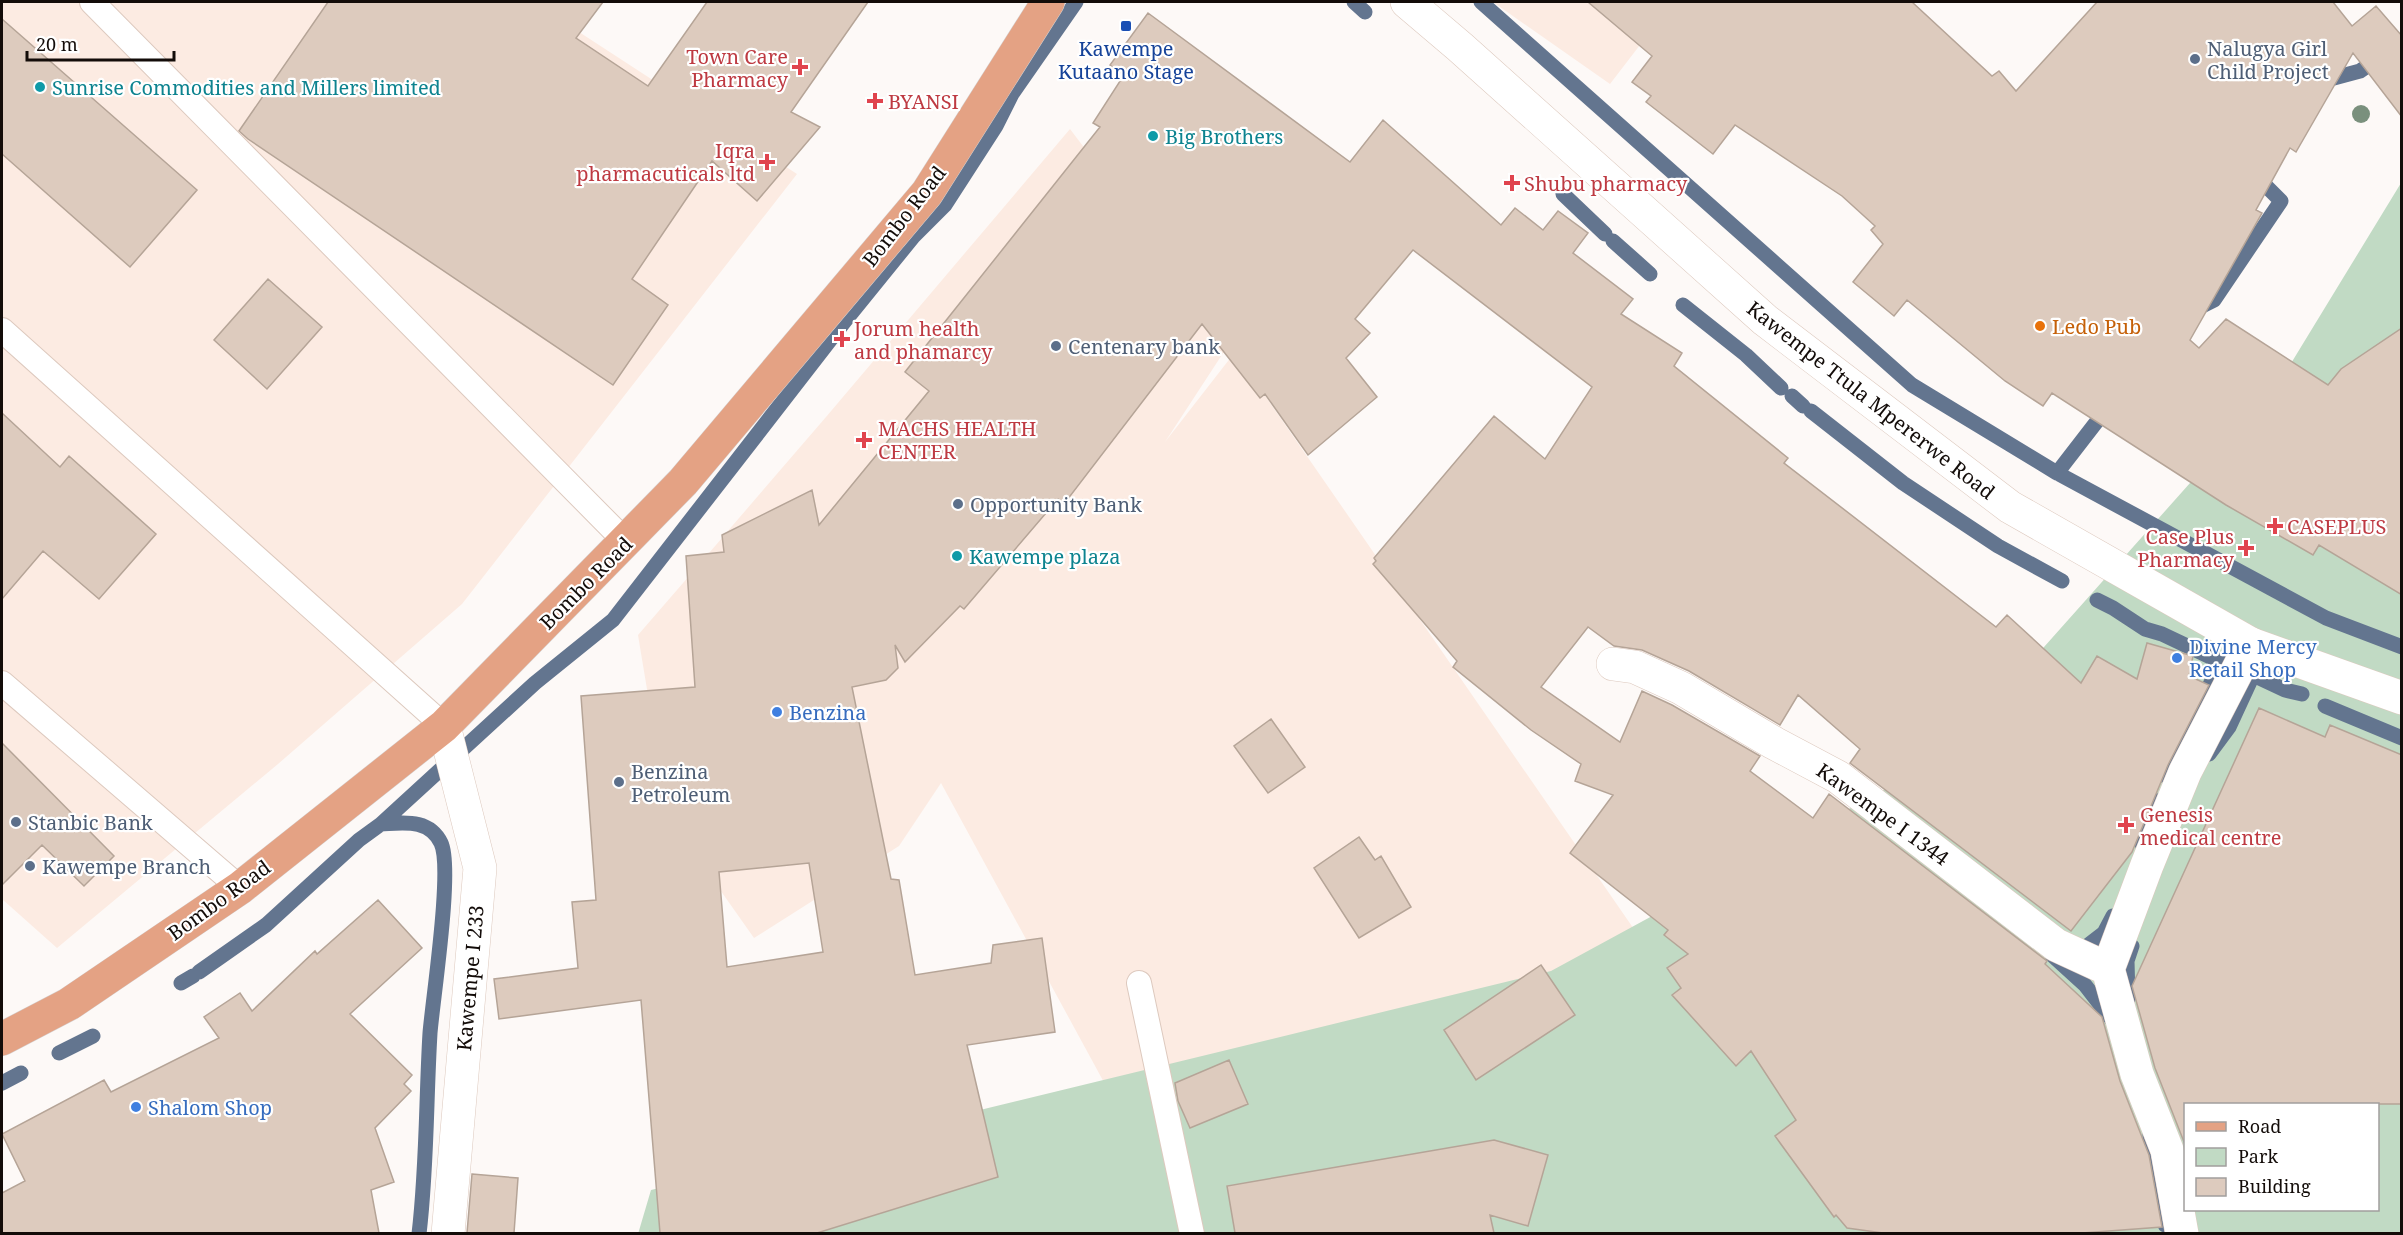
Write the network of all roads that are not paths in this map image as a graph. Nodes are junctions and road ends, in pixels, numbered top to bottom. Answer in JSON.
{"nodes":[{"id":1,"x":92,"y":2,"type":"edge"},
{"id":2,"x":1048,"y":2,"type":"edge"},
{"id":3,"x":1407,"y":2,"type":"edge"},
{"id":4,"x":2,"y":330,"type":"edge"},
{"id":5,"x":626,"y":542,"type":"junction"},
{"id":6,"x":2251,"y":644,"type":"junction"},
{"id":7,"x":1613,"y":664,"type":"dead end"},
{"id":8,"x":2,"y":683,"type":"edge"},
{"id":9,"x":2402,"y":698,"type":"edge"},
{"id":10,"x":444,"y":726,"type":"junction"},
{"id":11,"x":240,"y":888,"type":"junction"},
{"id":12,"x":2108,"y":969,"type":"junction"},
{"id":13,"x":1139,"y":983,"type":"dead end"},
{"id":14,"x":2,"y":1040,"type":"edge"},
{"id":15,"x":448,"y":1233,"type":"edge"},
{"id":16,"x":1192,"y":1233,"type":"edge"},
{"id":17,"x":2182,"y":1233,"type":"edge"}],
"edges":[{"from":1,"to":5,"type":"lane"},
{"from":2,"to":5,"type":"main road","name":"Bombo Road"},
{"from":3,"to":6,"type":"street","name":"Kawempe Ttula Mpererwe Road"},
{"from":4,"to":10,"type":"lane"},
{"from":5,"to":10,"type":"main road","name":"Bombo Road"},
{"from":6,"to":9,"type":"street","name":"Kawempe Ttula Mpererwe Road"},
{"from":6,"to":12,"type":"street"},
{"from":7,"to":12,"type":"street","name":"Kawempe I 1344"},
{"from":8,"to":11,"type":"lane"},
{"from":10,"to":11,"type":"main road","name":"Bombo Road"},
{"from":10,"to":15,"type":"street","name":"Kawempe I 233"},
{"from":11,"to":14,"type":"main road","name":"Bombo Road"},
{"from":12,"to":17,"type":"street"},
{"from":13,"to":16,"type":"lane"}]}
